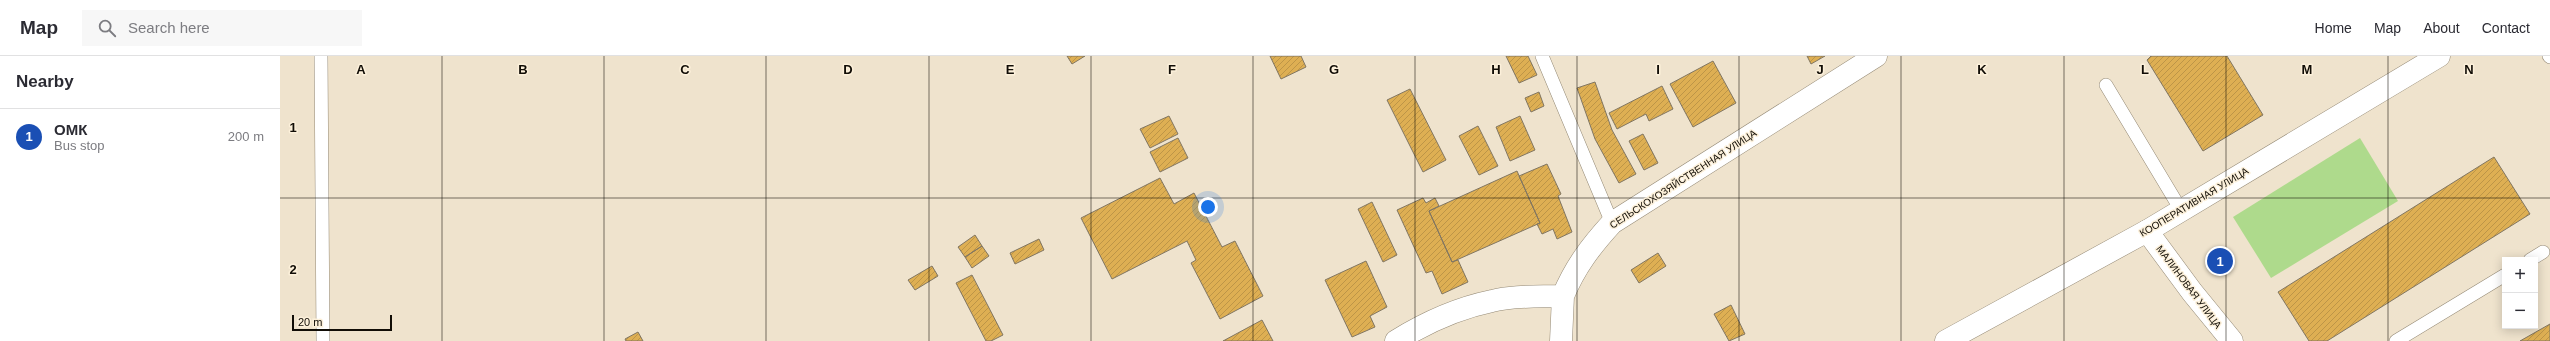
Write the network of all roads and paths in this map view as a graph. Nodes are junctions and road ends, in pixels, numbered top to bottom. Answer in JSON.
{"nodes":[{"id":1,"x":321,"y":56,"type":"edge"},
{"id":2,"x":1542,"y":56,"type":"edge"},
{"id":3,"x":1876,"y":56,"type":"edge"},
{"id":4,"x":2439,"y":56,"type":"edge"},
{"id":5,"x":2106,"y":85,"type":"dead end"},
{"id":6,"x":2181,"y":210,"type":"junction"},
{"id":7,"x":1612,"y":223,"type":"junction"},
{"id":8,"x":2147,"y":231,"type":"junction"},
{"id":9,"x":2543,"y":252,"type":"dead end"},
{"id":10,"x":2535,"y":257,"type":"edge"},
{"id":11,"x":2502,"y":277,"type":"edge"},
{"id":12,"x":1562,"y":296,"type":"junction"},
{"id":13,"x":323,"y":341,"type":"edge"},
{"id":14,"x":1396,"y":341,"type":"edge"},
{"id":15,"x":1561,"y":341,"type":"edge"},
{"id":16,"x":1946,"y":341,"type":"edge"},
{"id":17,"x":2232,"y":341,"type":"edge"},
{"id":18,"x":2396,"y":341,"type":"edge"}],
"edges":[{"from":1,"to":13,"type":"lane"},
{"from":2,"to":7,"type":"lane"},
{"from":3,"to":7,"type":"street","name":"СЕЛЬСКОХОЗЯЙСТВЕННАЯ УЛИЦА"},
{"from":4,"to":6,"type":"street","name":"КООПЕРАТИВНАЯ УЛИЦА"},
{"from":5,"to":6,"type":"lane"},
{"from":6,"to":8,"type":"street","name":"КООПЕРАТИВНАЯ УЛИЦА"},
{"from":7,"to":12,"type":"street","name":"СЕЛЬСКОХОЗЯЙСТВЕННАЯ УЛИЦА"},
{"from":8,"to":16,"type":"street","name":"КООПЕРАТИВНАЯ УЛИЦА"},
{"from":8,"to":17,"type":"street","name":"МАЛИНОВАЯ УЛИЦА"},
{"from":9,"to":10,"type":"lane"},
{"from":11,"to":18,"type":"lane"},
{"from":12,"to":14,"type":"street"},
{"from":12,"to":15,"type":"street"}]}
